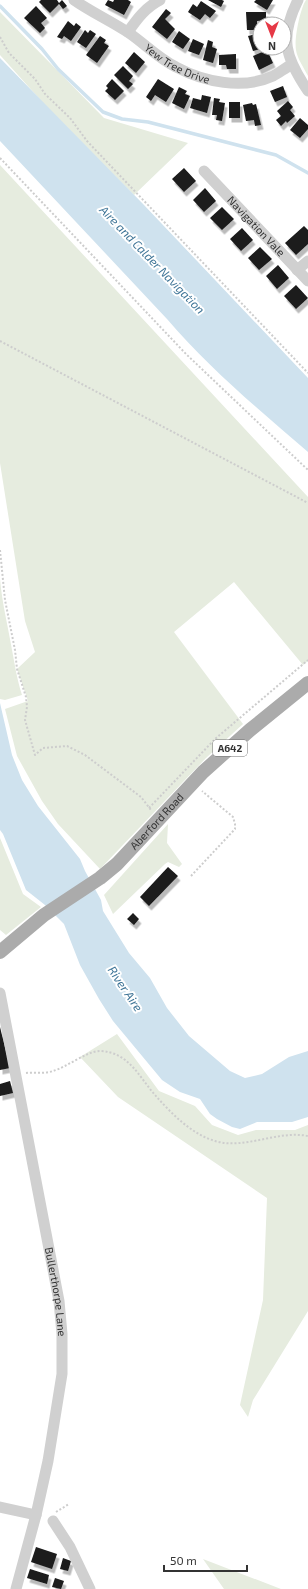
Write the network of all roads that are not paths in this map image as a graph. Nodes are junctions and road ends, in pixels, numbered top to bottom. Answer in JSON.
{"nodes":[{"id":1,"x":74,"y":0,"type":"edge"},
{"id":2,"x":160,"y":0,"type":"edge"},
{"id":3,"x":298,"y":0,"type":"edge"},
{"id":4,"x":128,"y":32,"type":"junction"},
{"id":5,"x":291,"y":65,"type":"junction"},
{"id":6,"x":308,"y":91,"type":"edge"},
{"id":7,"x":204,"y":170,"type":"dead end"},
{"id":8,"x":308,"y":261,"type":"edge"},
{"id":9,"x":297,"y":270,"type":"junction"},
{"id":10,"x":308,"y":281,"type":"edge"},
{"id":11,"x":308,"y":683,"type":"edge"},
{"id":12,"x":0,"y":952,"type":"edge"},
{"id":13,"x":0,"y":993,"type":"edge"},
{"id":14,"x":0,"y":1507,"type":"edge"},
{"id":15,"x":36,"y":1515,"type":"junction"},
{"id":16,"x":53,"y":1522,"type":"dead end"},
{"id":17,"x":16,"y":1589,"type":"edge"},
{"id":18,"x":90,"y":1589,"type":"edge"}],
"edges":[{"from":1,"to":4,"type":"street","name":"Yew Tree Drive"},
{"from":2,"to":4,"type":"street"},
{"from":3,"to":5,"type":"street"},
{"from":4,"to":5,"type":"street","name":"Yew Tree Drive"},
{"from":5,"to":6,"type":"street"},
{"from":7,"to":9,"type":"street","name":"Navigation Vale"},
{"from":8,"to":9,"type":"street"},
{"from":9,"to":10,"type":"street","name":"Navigation Vale"},
{"from":11,"to":12,"type":"main road","name":"Aberford Road","number":"A642"},
{"from":13,"to":15,"type":"street","name":"Bullerthorpe Lane"},
{"from":14,"to":15,"type":"street"},
{"from":15,"to":17,"type":"street","name":"Bullerthorpe Lane"},
{"from":16,"to":18,"type":"street"}]}
